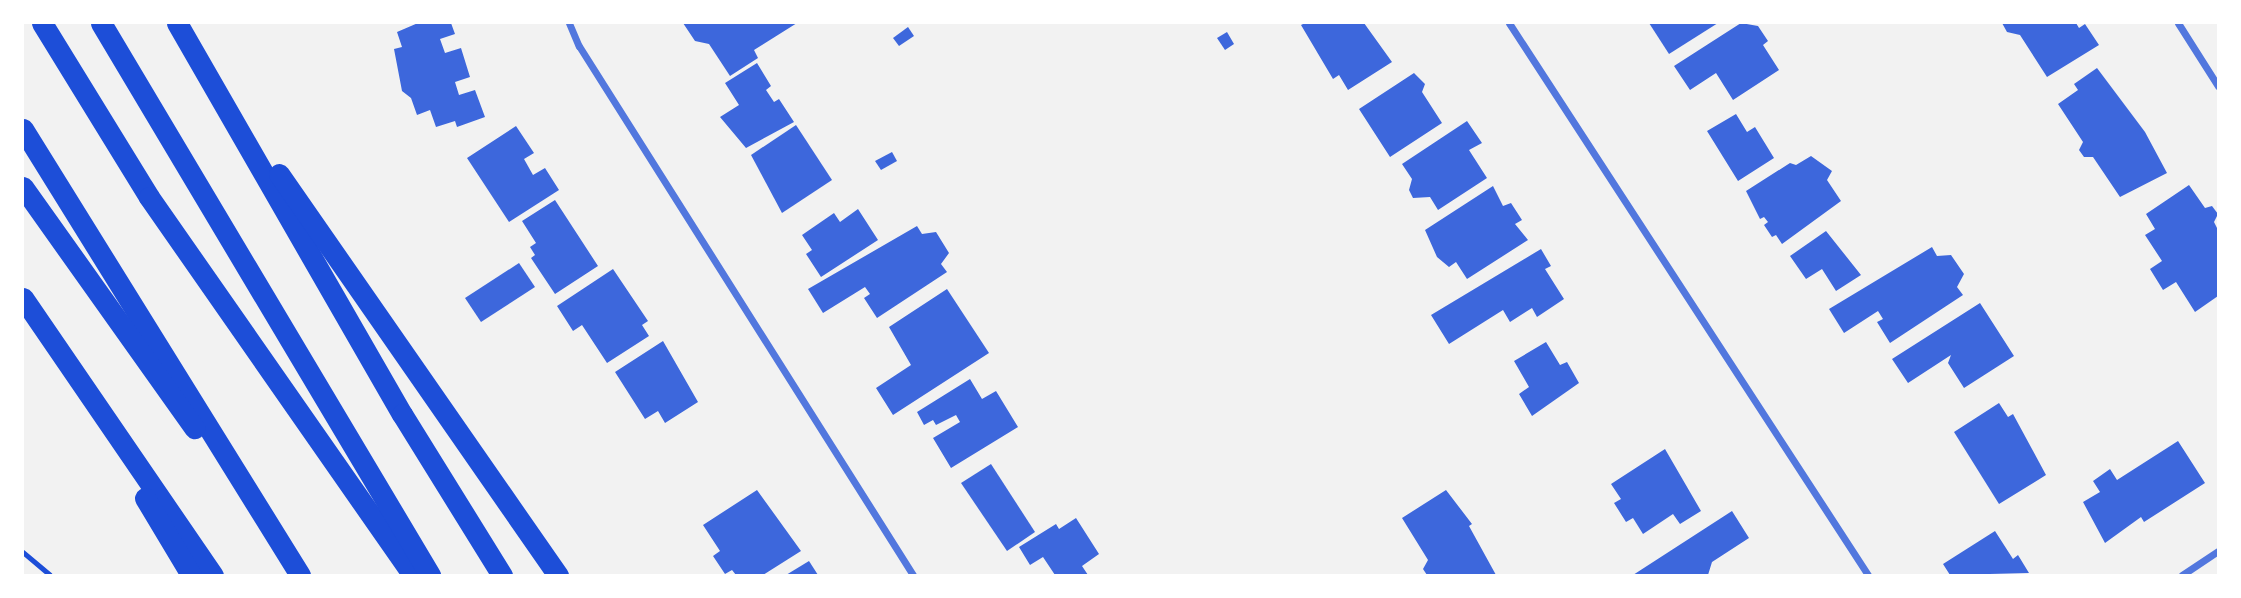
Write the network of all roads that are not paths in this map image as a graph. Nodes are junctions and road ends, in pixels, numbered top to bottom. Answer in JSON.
{"nodes":[{"id":1,"x":43,"y":23,"type":"edge"},
{"id":2,"x":101,"y":23,"type":"edge"},
{"id":3,"x":177,"y":23,"type":"edge"},
{"id":4,"x":569,"y":23,"type":"edge"},
{"id":5,"x":1509,"y":23,"type":"edge"},
{"id":6,"x":2178,"y":23,"type":"edge"},
{"id":7,"x":203,"y":65,"type":"junction"},
{"id":8,"x":2218,"y":86,"type":"edge"},
{"id":9,"x":23,"y":129,"type":"edge"},
{"id":10,"x":23,"y":187,"type":"edge"},
{"id":11,"x":23,"y":298,"type":"edge"},
{"id":12,"x":35,"y":316,"type":"junction"},
{"id":13,"x":2218,"y":551,"type":"edge"},
{"id":14,"x":191,"y":575,"type":"edge"},
{"id":15,"x":213,"y":575,"type":"edge"},
{"id":16,"x":299,"y":575,"type":"edge"},
{"id":17,"x":413,"y":575,"type":"edge"},
{"id":18,"x":430,"y":575,"type":"edge"},
{"id":19,"x":502,"y":575,"type":"edge"},
{"id":20,"x":558,"y":575,"type":"edge"},
{"id":21,"x":913,"y":575,"type":"edge"},
{"id":22,"x":1868,"y":575,"type":"edge"},
{"id":23,"x":2182,"y":575,"type":"edge"}],
"edges":[{"from":1,"to":17,"type":"highway"},
{"from":2,"to":18,"type":"highway"},
{"from":3,"to":7,"type":"highway"},
{"from":4,"to":21,"type":"street"},
{"from":5,"to":22,"type":"street"},
{"from":6,"to":8,"type":"street"},
{"from":7,"to":19,"type":"highway"},
{"from":7,"to":20,"type":"highway"},
{"from":9,"to":16,"type":"highway"},
{"from":10,"to":16,"type":"highway"},
{"from":11,"to":12,"type":"highway"},
{"from":12,"to":14,"type":"highway"},
{"from":12,"to":15,"type":"highway"},
{"from":13,"to":23,"type":"street"}]}
